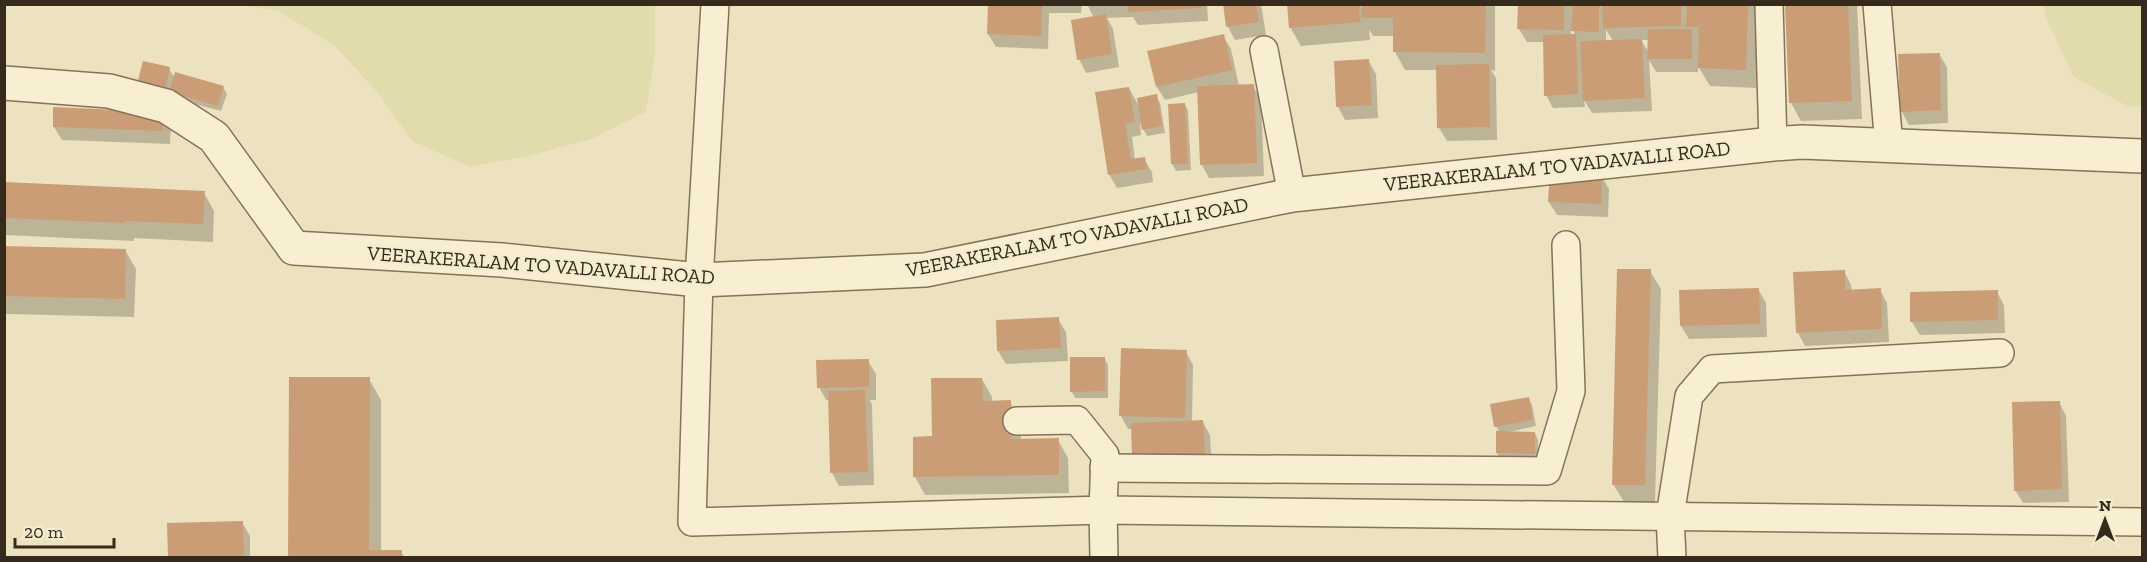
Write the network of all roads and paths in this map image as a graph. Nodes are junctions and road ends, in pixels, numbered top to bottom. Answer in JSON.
{"nodes":[{"id":1,"x":715,"y":4,"type":"edge"},
{"id":2,"x":1769,"y":4,"type":"edge"},
{"id":3,"x":1877,"y":4,"type":"edge"},
{"id":4,"x":1264,"y":50,"type":"dead end"},
{"id":5,"x":4,"y":83,"type":"edge"},
{"id":6,"x":1773,"y":144,"type":"junction"},
{"id":7,"x":1889,"y":146,"type":"junction"},
{"id":8,"x":2142,"y":156,"type":"edge"},
{"id":9,"x":1292,"y":195,"type":"junction"},
{"id":10,"x":1566,"y":245,"type":"dead end"},
{"id":11,"x":699,"y":280,"type":"junction"},
{"id":12,"x":2000,"y":353,"type":"dead end"},
{"id":13,"x":1017,"y":421,"type":"dead end"},
{"id":14,"x":1104,"y":468,"type":"junction"},
{"id":15,"x":1103,"y":510,"type":"junction"},
{"id":16,"x":1670,"y":516,"type":"junction"},
{"id":17,"x":2142,"y":522,"type":"edge"},
{"id":18,"x":1104,"y":558,"type":"edge"},
{"id":19,"x":1672,"y":558,"type":"edge"}],
"edges":[{"from":1,"to":11,"type":"street"},
{"from":2,"to":6,"type":"street"},
{"from":3,"to":7,"type":"street"},
{"from":4,"to":9,"type":"street"},
{"from":5,"to":11,"type":"street","name":"VEERAKERALAM TO VADAVALLI ROAD"},
{"from":6,"to":7,"type":"street","name":"VEERAKERALAM TO VADAVALLI ROAD"},
{"from":6,"to":9,"type":"street","name":"VEERAKERALAM TO VADAVALLI ROAD"},
{"from":7,"to":8,"type":"street","name":"VEERAKERALAM TO VADAVALLI ROAD"},
{"from":9,"to":11,"type":"street","name":"VEERAKERALAM TO VADAVALLI ROAD"},
{"from":10,"to":14,"type":"street"},
{"from":11,"to":15,"type":"street"},
{"from":12,"to":16,"type":"street"},
{"from":13,"to":14,"type":"street"},
{"from":14,"to":15,"type":"street"},
{"from":15,"to":16,"type":"street"},
{"from":15,"to":18,"type":"street"},
{"from":16,"to":17,"type":"street"},
{"from":16,"to":19,"type":"street"}]}
